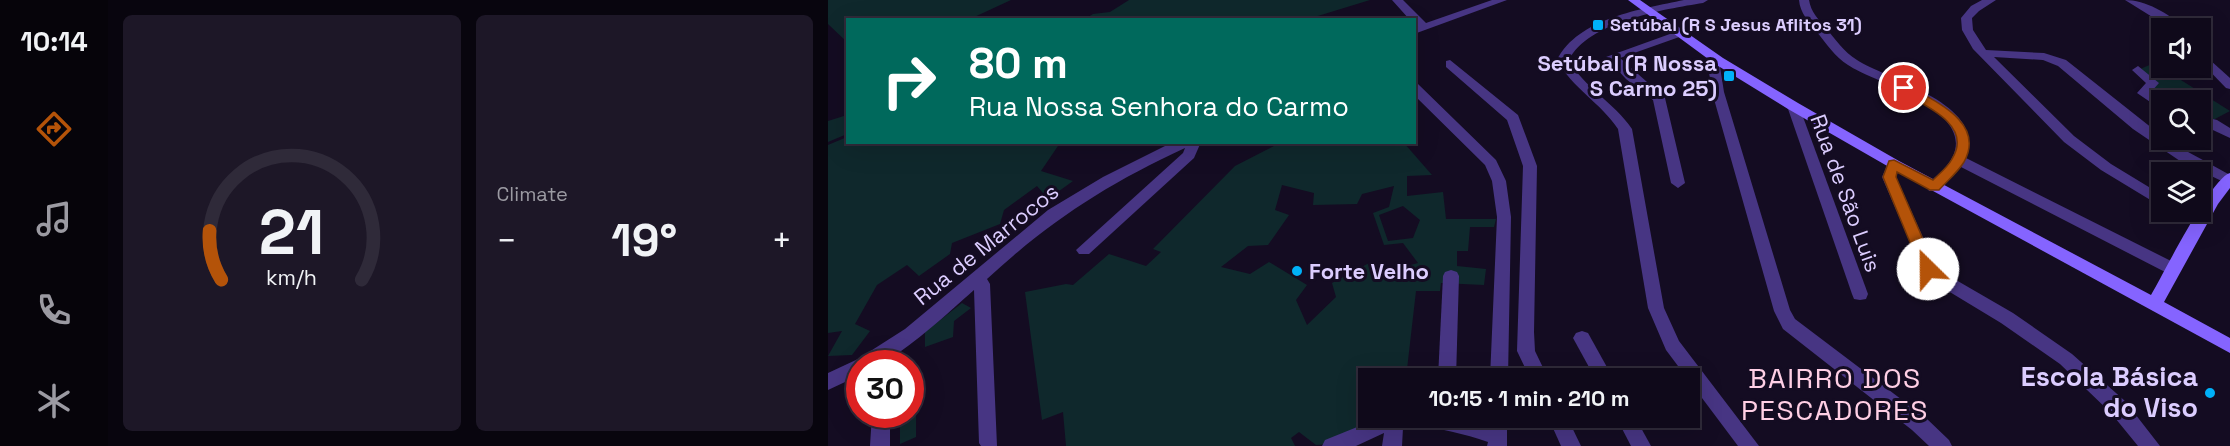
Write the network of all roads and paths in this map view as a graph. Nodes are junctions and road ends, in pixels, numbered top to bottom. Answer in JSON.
{"nodes":[{"id":1,"x":1397,"y":0,"type":"edge"},
{"id":2,"x":1502,"y":0,"type":"edge"},
{"id":3,"x":1633,"y":0,"type":"edge"},
{"id":4,"x":1703,"y":0,"type":"edge"},
{"id":5,"x":1804,"y":0,"type":"edge"},
{"id":6,"x":1965,"y":0,"type":"edge"},
{"id":7,"x":2130,"y":0,"type":"edge"},
{"id":8,"x":1985,"y":3,"type":"edge"},
{"id":9,"x":1644,"y":5,"type":"edge"},
{"id":10,"x":1411,"y":18,"type":"edge"},
{"id":11,"x":2163,"y":18,"type":"edge"},
{"id":12,"x":1420,"y":29,"type":"edge"},
{"id":13,"x":1681,"y":33,"type":"junction"},
{"id":14,"x":1983,"y":53,"type":"junction"},
{"id":15,"x":1719,"y":61,"type":"junction"},
{"id":16,"x":1450,"y":64,"type":"dead end"},
{"id":17,"x":2211,"y":65,"type":"edge"},
{"id":18,"x":2138,"y":70,"type":"dead end"},
{"id":19,"x":2230,"y":85,"type":"edge"},
{"id":20,"x":1416,"y":89,"type":"edge"},
{"id":21,"x":2151,"y":98,"type":"edge"},
{"id":22,"x":1792,"y":106,"type":"junction"},
{"id":23,"x":2211,"y":123,"type":"edge"},
{"id":24,"x":2230,"y":134,"type":"edge"},
{"id":25,"x":1182,"y":144,"type":"edge"},
{"id":26,"x":1193,"y":144,"type":"edge"},
{"id":27,"x":1959,"y":160,"type":"junction"},
{"id":28,"x":1894,"y":164,"type":"junction"},
{"id":29,"x":2229,"y":179,"type":"edge"},
{"id":30,"x":1678,"y":183,"type":"dead end"},
{"id":31,"x":1934,"y":186,"type":"junction"},
{"id":32,"x":2151,"y":195,"type":"edge"},
{"id":33,"x":2200,"y":223,"type":"joint"},
{"id":34,"x":1084,"y":250,"type":"dead end"},
{"id":35,"x":2173,"y":269,"type":"junction"},
{"id":36,"x":1451,"y":276,"type":"dead end"},
{"id":37,"x":975,"y":279,"type":"junction"},
{"id":38,"x":1860,"y":294,"type":"dead end"},
{"id":39,"x":953,"y":298,"type":"junction"},
{"id":40,"x":2154,"y":306,"type":"junction"},
{"id":41,"x":982,"y":307,"type":"junction"},
{"id":42,"x":1582,"y":338,"type":"dead end"},
{"id":43,"x":2230,"y":346,"type":"edge"},
{"id":44,"x":892,"y":350,"type":"edge"},
{"id":45,"x":1447,"y":368,"type":"edge"},
{"id":46,"x":1499,"y":368,"type":"edge"},
{"id":47,"x":1534,"y":368,"type":"edge"},
{"id":48,"x":1598,"y":368,"type":"edge"},
{"id":49,"x":846,"y":373,"type":"edge"},
{"id":50,"x":828,"y":382,"type":"edge"},
{"id":51,"x":881,"y":428,"type":"edge"},
{"id":52,"x":1378,"y":428,"type":"edge"},
{"id":53,"x":1394,"y":428,"type":"edge"},
{"id":54,"x":1477,"y":428,"type":"edge"},
{"id":55,"x":1562,"y":428,"type":"edge"},
{"id":56,"x":1631,"y":428,"type":"edge"},
{"id":57,"x":1497,"y":433,"type":"edge"},
{"id":58,"x":989,"y":443,"type":"dead end"},
{"id":59,"x":880,"y":446,"type":"edge"},
{"id":60,"x":1332,"y":446,"type":"edge"},
{"id":61,"x":1392,"y":446,"type":"edge"},
{"id":62,"x":1570,"y":446,"type":"edge"},
{"id":63,"x":1641,"y":446,"type":"edge"},
{"id":64,"x":1749,"y":446,"type":"edge"},
{"id":65,"x":1942,"y":446,"type":"edge"},
{"id":66,"x":2150,"y":446,"type":"edge"}],
"edges":[{"from":1,"to":10,"type":"street"},
{"from":2,"to":12,"type":"street"},
{"from":3,"to":9,"type":"street"},
{"from":4,"to":9,"type":"street"},
{"from":5,"to":27,"type":"street"},
{"from":6,"to":8,"type":"street"},
{"from":7,"to":11,"type":"street"},
{"from":8,"to":14,"type":"street"},
{"from":9,"to":13,"type":"street"},
{"from":9,"to":64,"type":"street"},
{"from":13,"to":15,"type":"street"},
{"from":13,"to":30,"type":"street"},
{"from":14,"to":29,"type":"street"},
{"from":14,"to":32,"type":"street"},
{"from":15,"to":22,"type":"street"},
{"from":15,"to":65,"type":"street"},
{"from":16,"to":47,"type":"street"},
{"from":17,"to":19,"type":"street"},
{"from":18,"to":21,"type":"street"},
{"from":20,"to":46,"type":"street"},
{"from":22,"to":28,"type":"street"},
{"from":22,"to":38,"type":"street","name":"Rua de São Luis"},
{"from":23,"to":24,"type":"street"},
{"from":25,"to":37,"type":"street","name":"Rua de Marrocos"},
{"from":26,"to":34,"type":"street"},
{"from":27,"to":31,"type":"street"},
{"from":27,"to":35,"type":"street"},
{"from":28,"to":31,"type":"street"},
{"from":28,"to":66,"type":"street"},
{"from":29,"to":33,"type":"street"},
{"from":31,"to":40,"type":"street"},
{"from":33,"to":35,"type":"street"},
{"from":35,"to":40,"type":"street"},
{"from":36,"to":45,"type":"street"},
{"from":37,"to":39,"type":"street","name":"Rua de Marrocos"},
{"from":37,"to":41,"type":"street"},
{"from":39,"to":41,"type":"street"},
{"from":39,"to":44,"type":"street","name":"Rua de Marrocos"},
{"from":40,"to":43,"type":"street"},
{"from":41,"to":58,"type":"street"},
{"from":42,"to":48,"type":"street"},
{"from":49,"to":50,"type":"street"},
{"from":51,"to":59,"type":"street"},
{"from":52,"to":60,"type":"street"},
{"from":53,"to":61,"type":"street"},
{"from":54,"to":57,"type":"street"},
{"from":55,"to":62,"type":"street"},
{"from":56,"to":63,"type":"street"}]}
